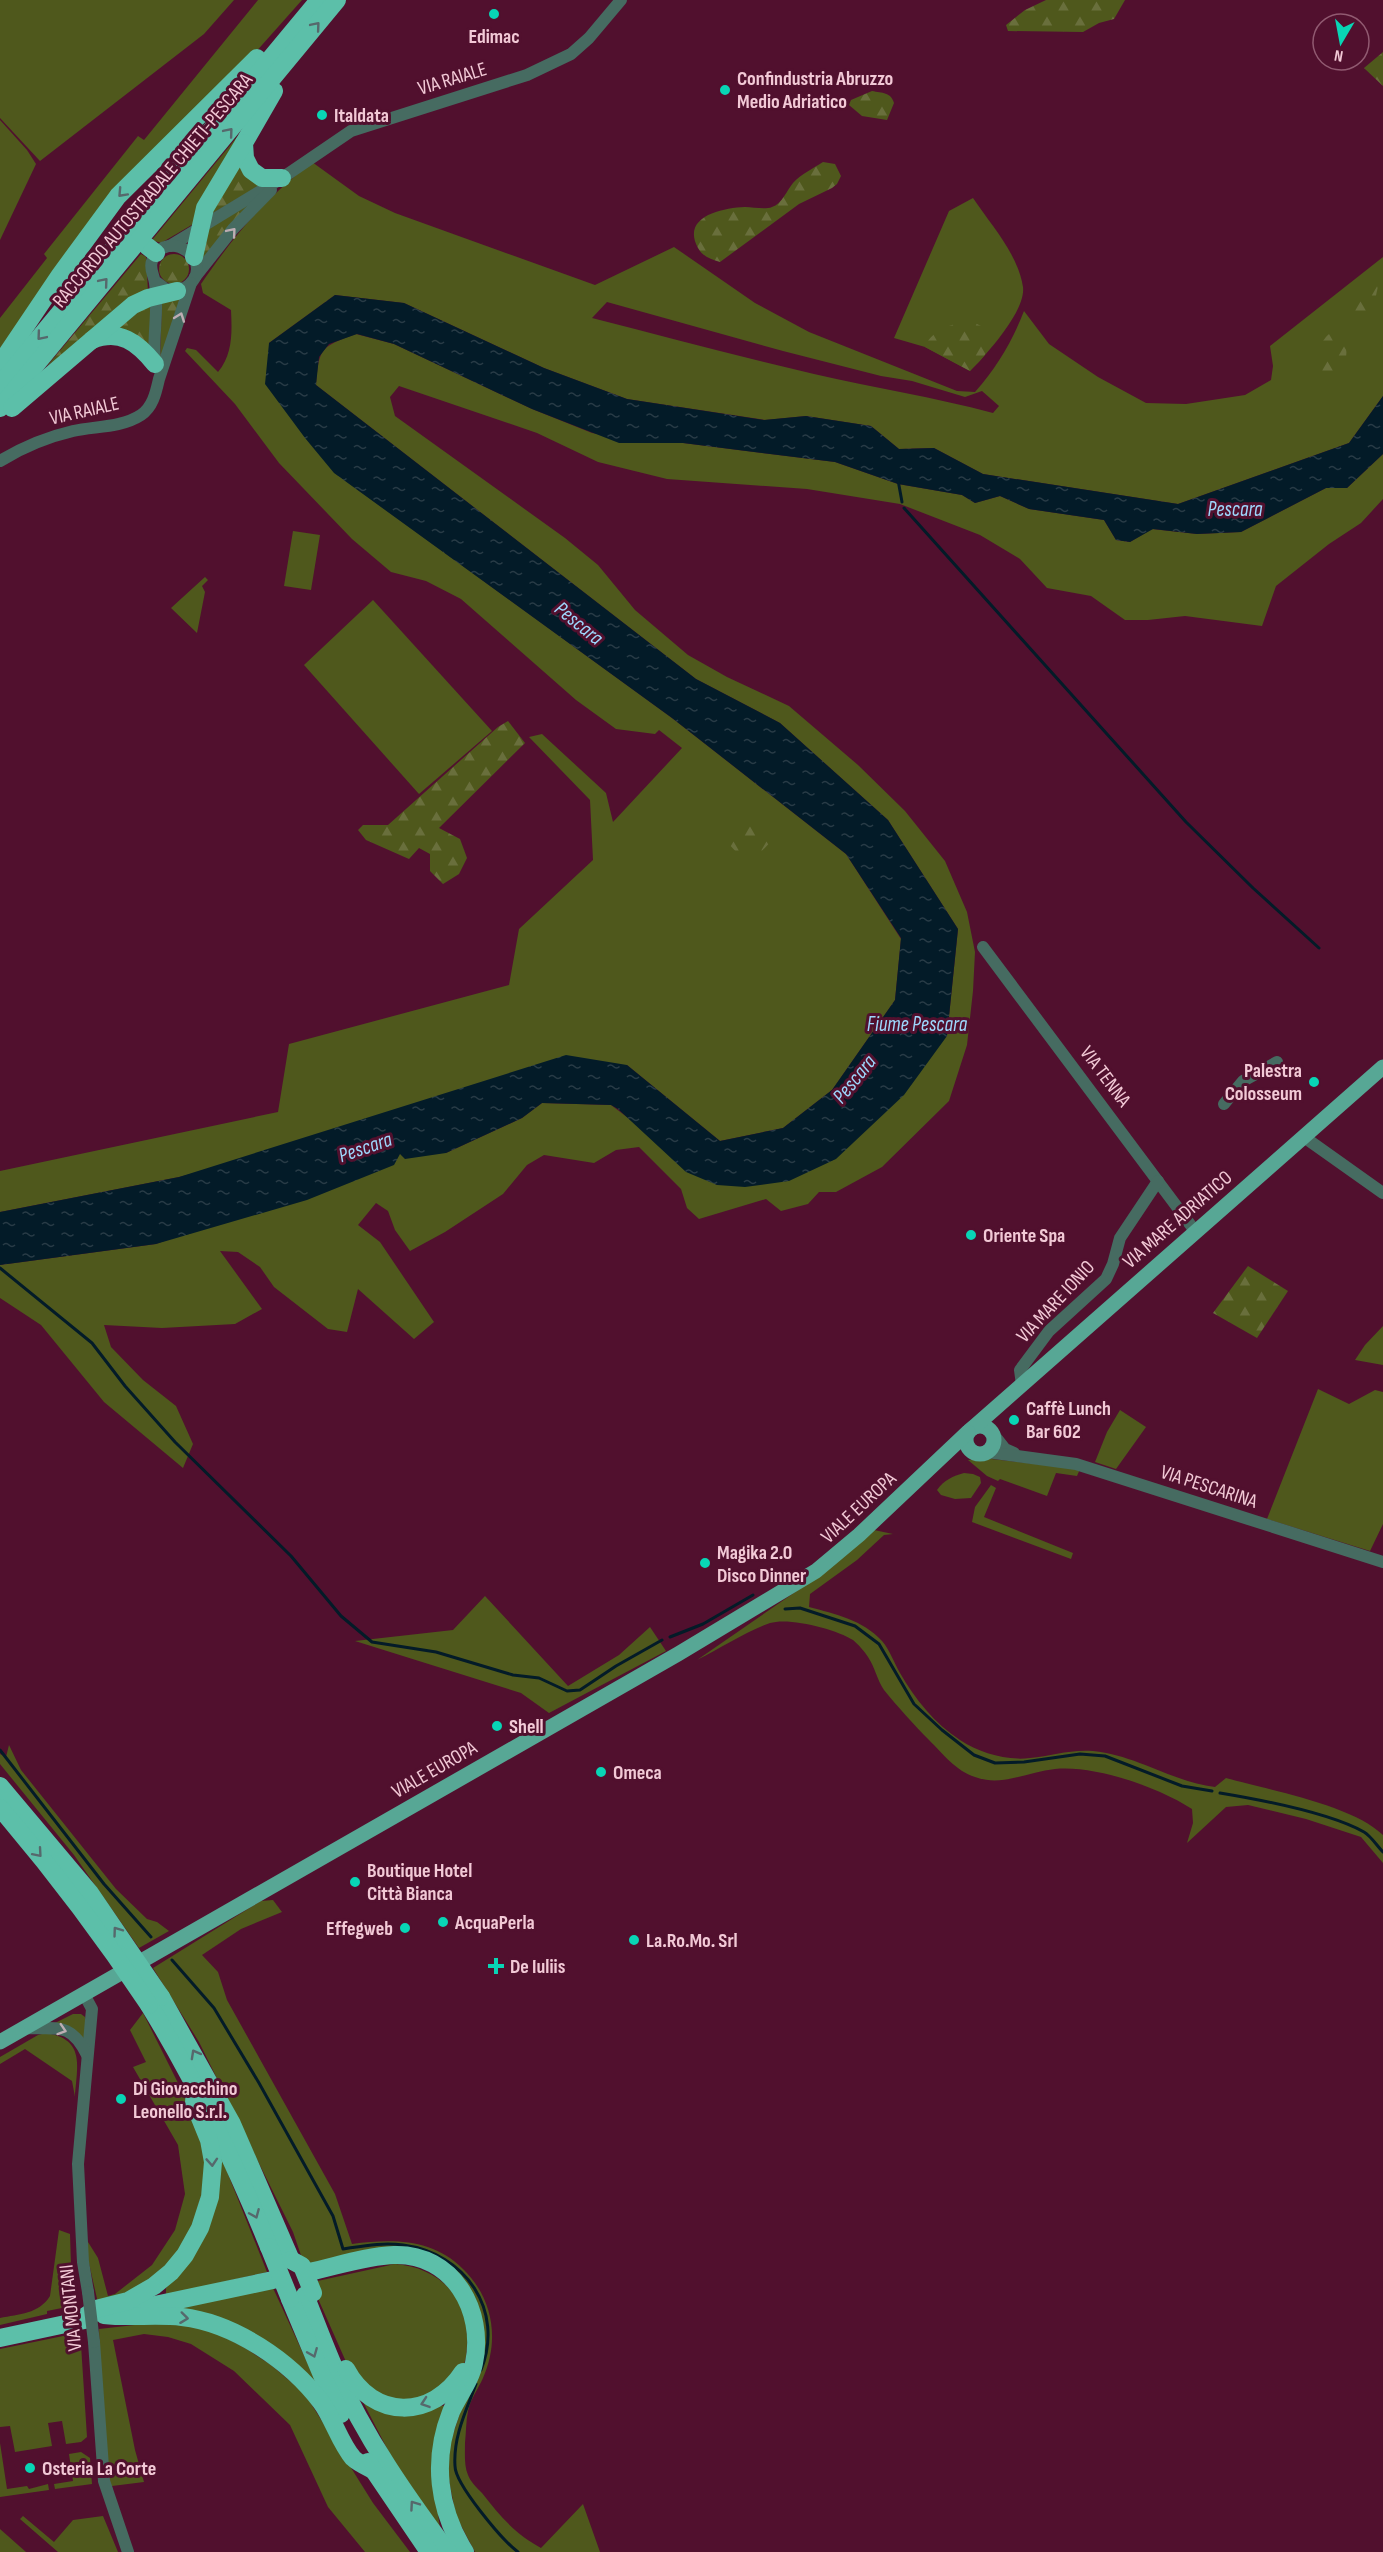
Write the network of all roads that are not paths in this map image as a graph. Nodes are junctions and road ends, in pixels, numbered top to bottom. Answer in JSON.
{"nodes":[{"id":1,"x":308,"y":0,"type":"edge"},
{"id":2,"x":319,"y":0,"type":"edge"},
{"id":3,"x":337,"y":0,"type":"edge"},
{"id":4,"x":621,"y":0,"type":"edge"},
{"id":5,"x":278,"y":73,"type":"junction"},
{"id":6,"x":244,"y":143,"type":"junction"},
{"id":7,"x":282,"y":178,"type":"junction"},
{"id":8,"x":105,"y":213,"type":"junction"},
{"id":9,"x":119,"y":225,"type":"dead end"},
{"id":10,"x":199,"y":227,"type":"junction"},
{"id":11,"x":158,"y":248,"type":"junction"},
{"id":12,"x":194,"y":257,"type":"junction"},
{"id":13,"x":188,"y":284,"type":"junction"},
{"id":14,"x":155,"y":289,"type":"junction"},
{"id":15,"x":90,"y":340,"type":"junction"},
{"id":16,"x":0,"y":364,"type":"edge"},
{"id":17,"x":157,"y":371,"type":"junction"},
{"id":18,"x":0,"y":386,"type":"edge"},
{"id":19,"x":0,"y":408,"type":"edge"},
{"id":20,"x":0,"y":414,"type":"edge"},
{"id":21,"x":0,"y":461,"type":"edge"},
{"id":22,"x":983,"y":947,"type":"dead end"},
{"id":23,"x":1277,"y":1062,"type":"dead end"},
{"id":24,"x":1383,"y":1067,"type":"edge"},
{"id":25,"x":1224,"y":1104,"type":"dead end"},
{"id":26,"x":1304,"y":1137,"type":"junction"},
{"id":27,"x":1158,"y":1181,"type":"junction"},
{"id":28,"x":1383,"y":1193,"type":"edge"},
{"id":29,"x":1195,"y":1231,"type":"junction"},
{"id":30,"x":1022,"y":1385,"type":"junction"},
{"id":31,"x":1000,"y":1403,"type":"junction"},
{"id":32,"x":971,"y":1429,"type":"junction"},
{"id":33,"x":993,"y":1433,"type":"junction"},
{"id":34,"x":982,"y":1453,"type":"junction"},
{"id":35,"x":1021,"y":1455,"type":"junction"},
{"id":36,"x":930,"y":1467,"type":"junction"},
{"id":37,"x":1383,"y":1562,"type":"edge"},
{"id":38,"x":0,"y":1786,"type":"edge"},
{"id":39,"x":0,"y":1808,"type":"edge"},
{"id":40,"x":84,"y":1994,"type":"junction"},
{"id":41,"x":155,"y":2001,"type":"junction"},
{"id":42,"x":23,"y":2028,"type":"junction"},
{"id":43,"x":0,"y":2042,"type":"edge"},
{"id":44,"x":88,"y":2056,"type":"junction"},
{"id":45,"x":195,"y":2086,"type":"junction"},
{"id":46,"x":276,"y":2245,"type":"junction"},
{"id":47,"x":309,"y":2272,"type":"dead end"},
{"id":48,"x":273,"y":2280,"type":"dead end"},
{"id":49,"x":303,"y":2295,"type":"junction"},
{"id":50,"x":104,"y":2315,"type":"junction"},
{"id":51,"x":78,"y":2321,"type":"junction"},
{"id":52,"x":0,"y":2338,"type":"edge"},
{"id":53,"x":476,"y":2346,"type":"junction"},
{"id":54,"x":373,"y":2470,"type":"junction"},
{"id":55,"x":129,"y":2552,"type":"edge"},
{"id":56,"x":429,"y":2552,"type":"edge"},
{"id":57,"x":448,"y":2552,"type":"edge"},
{"id":58,"x":465,"y":2552,"type":"edge"}],
"edges":[{"from":1,"to":8,"type":"highway","one_way":true},
{"from":2,"to":18,"type":"highway","name":"RACCORDO AUTOSTRADALE CHIETI-PESCARA","one_way":true},
{"from":5,"to":3,"type":"highway","name":"RACCORDO AUTOSTRADALE CHIETI-PESCARA","one_way":true},
{"from":4,"to":7,"type":"street","name":"VIA RAIALE"},
{"from":5,"to":6,"type":"highway"},
{"from":19,"to":5,"type":"highway","name":"RACCORDO AUTOSTRADALE CHIETI-PESCARA","one_way":true},
{"from":6,"to":7,"type":"highway"},
{"from":6,"to":10,"type":"highway"},
{"from":7,"to":10,"type":"street","name":"VIA RAIALE"},
{"from":13,"to":7,"type":"street","name":"VIA RAIALE","one_way":true},
{"from":8,"to":9,"type":"highway"},
{"from":8,"to":16,"type":"highway"},
{"from":10,"to":11,"type":"street","name":"VIA RAIALE"},
{"from":10,"to":12,"type":"highway"},
{"from":11,"to":12,"type":"street"},
{"from":11,"to":14,"type":"street"},
{"from":12,"to":13,"type":"street"},
{"from":13,"to":14,"type":"highway"},
{"from":17,"to":13,"type":"street","name":"VIA RAIALE","one_way":true},
{"from":14,"to":15,"type":"highway"},
{"from":14,"to":17,"type":"street","name":"VIA RAIALE"},
{"from":15,"to":17,"type":"highway"},
{"from":15,"to":20,"type":"highway"},
{"from":17,"to":21,"type":"street","name":"VIA RAIALE"},
{"from":22,"to":27,"type":"street","name":"VIA TENNA"},
{"from":23,"to":25,"type":"street"},
{"from":24,"to":26,"type":"main road","name":"VIA MARE ADRIATICO"},
{"from":26,"to":28,"type":"street"},
{"from":26,"to":29,"type":"main road","name":"VIA MARE ADRIATICO"},
{"from":27,"to":29,"type":"street","name":"VIA TENNA"},
{"from":27,"to":30,"type":"street","name":"VIA MARE IONIO"},
{"from":29,"to":30,"type":"main road","name":"VIA MARE ADRIATICO"},
{"from":30,"to":31,"type":"main road","name":"VIA MARE ADRIATICO"},
{"from":31,"to":32,"type":"main road","name":"VIA MARE ADRIATICO"},
{"from":31,"to":33,"type":"main road"},
{"from":32,"to":33,"type":"main road"},
{"from":32,"to":34,"type":"main road"},
{"from":32,"to":36,"type":"main road","name":"VIALE EUROPA"},
{"from":33,"to":34,"type":"main road"},
{"from":33,"to":35,"type":"street","name":"VIA PESCARINA"},
{"from":34,"to":35,"type":"street","name":"VIA PESCARINA"},
{"from":34,"to":36,"type":"main road","name":"VIALE EUROPA"},
{"from":35,"to":37,"type":"street","name":"VIA PESCARINA"},
{"from":36,"to":40,"type":"main road","name":"VIALE EUROPA"},
{"from":41,"to":38,"type":"highway","one_way":true,"bridge":true},
{"from":39,"to":41,"type":"highway","one_way":true,"bridge":true},
{"from":40,"to":42,"type":"main road","name":"VIALE EUROPA"},
{"from":40,"to":44,"type":"street","name":"VIA MONTANI"},
{"from":41,"to":45,"type":"highway"},
{"from":46,"to":41,"type":"highway","one_way":true},
{"from":42,"to":43,"type":"main road","name":"VIALE EUROPA"},
{"from":42,"to":44,"type":"street","one_way":true},
{"from":44,"to":55,"type":"street","name":"VIA MONTANI","bridge":true},
{"from":45,"to":46,"type":"highway","one_way":true},
{"from":45,"to":51,"type":"highway","one_way":true},
{"from":46,"to":49,"type":"highway","bridge":true},
{"from":46,"to":49,"type":"highway"},
{"from":47,"to":53,"type":"highway"},
{"from":48,"to":50,"type":"highway"},
{"from":53,"to":49,"type":"highway","one_way":true},
{"from":49,"to":54,"type":"highway","one_way":true},
{"from":57,"to":49,"type":"highway","one_way":true},
{"from":50,"to":51,"type":"highway"},
{"from":50,"to":54,"type":"highway","one_way":true},
{"from":51,"to":52,"type":"highway"},
{"from":53,"to":58,"type":"highway"},
{"from":54,"to":56,"type":"highway"}]}
